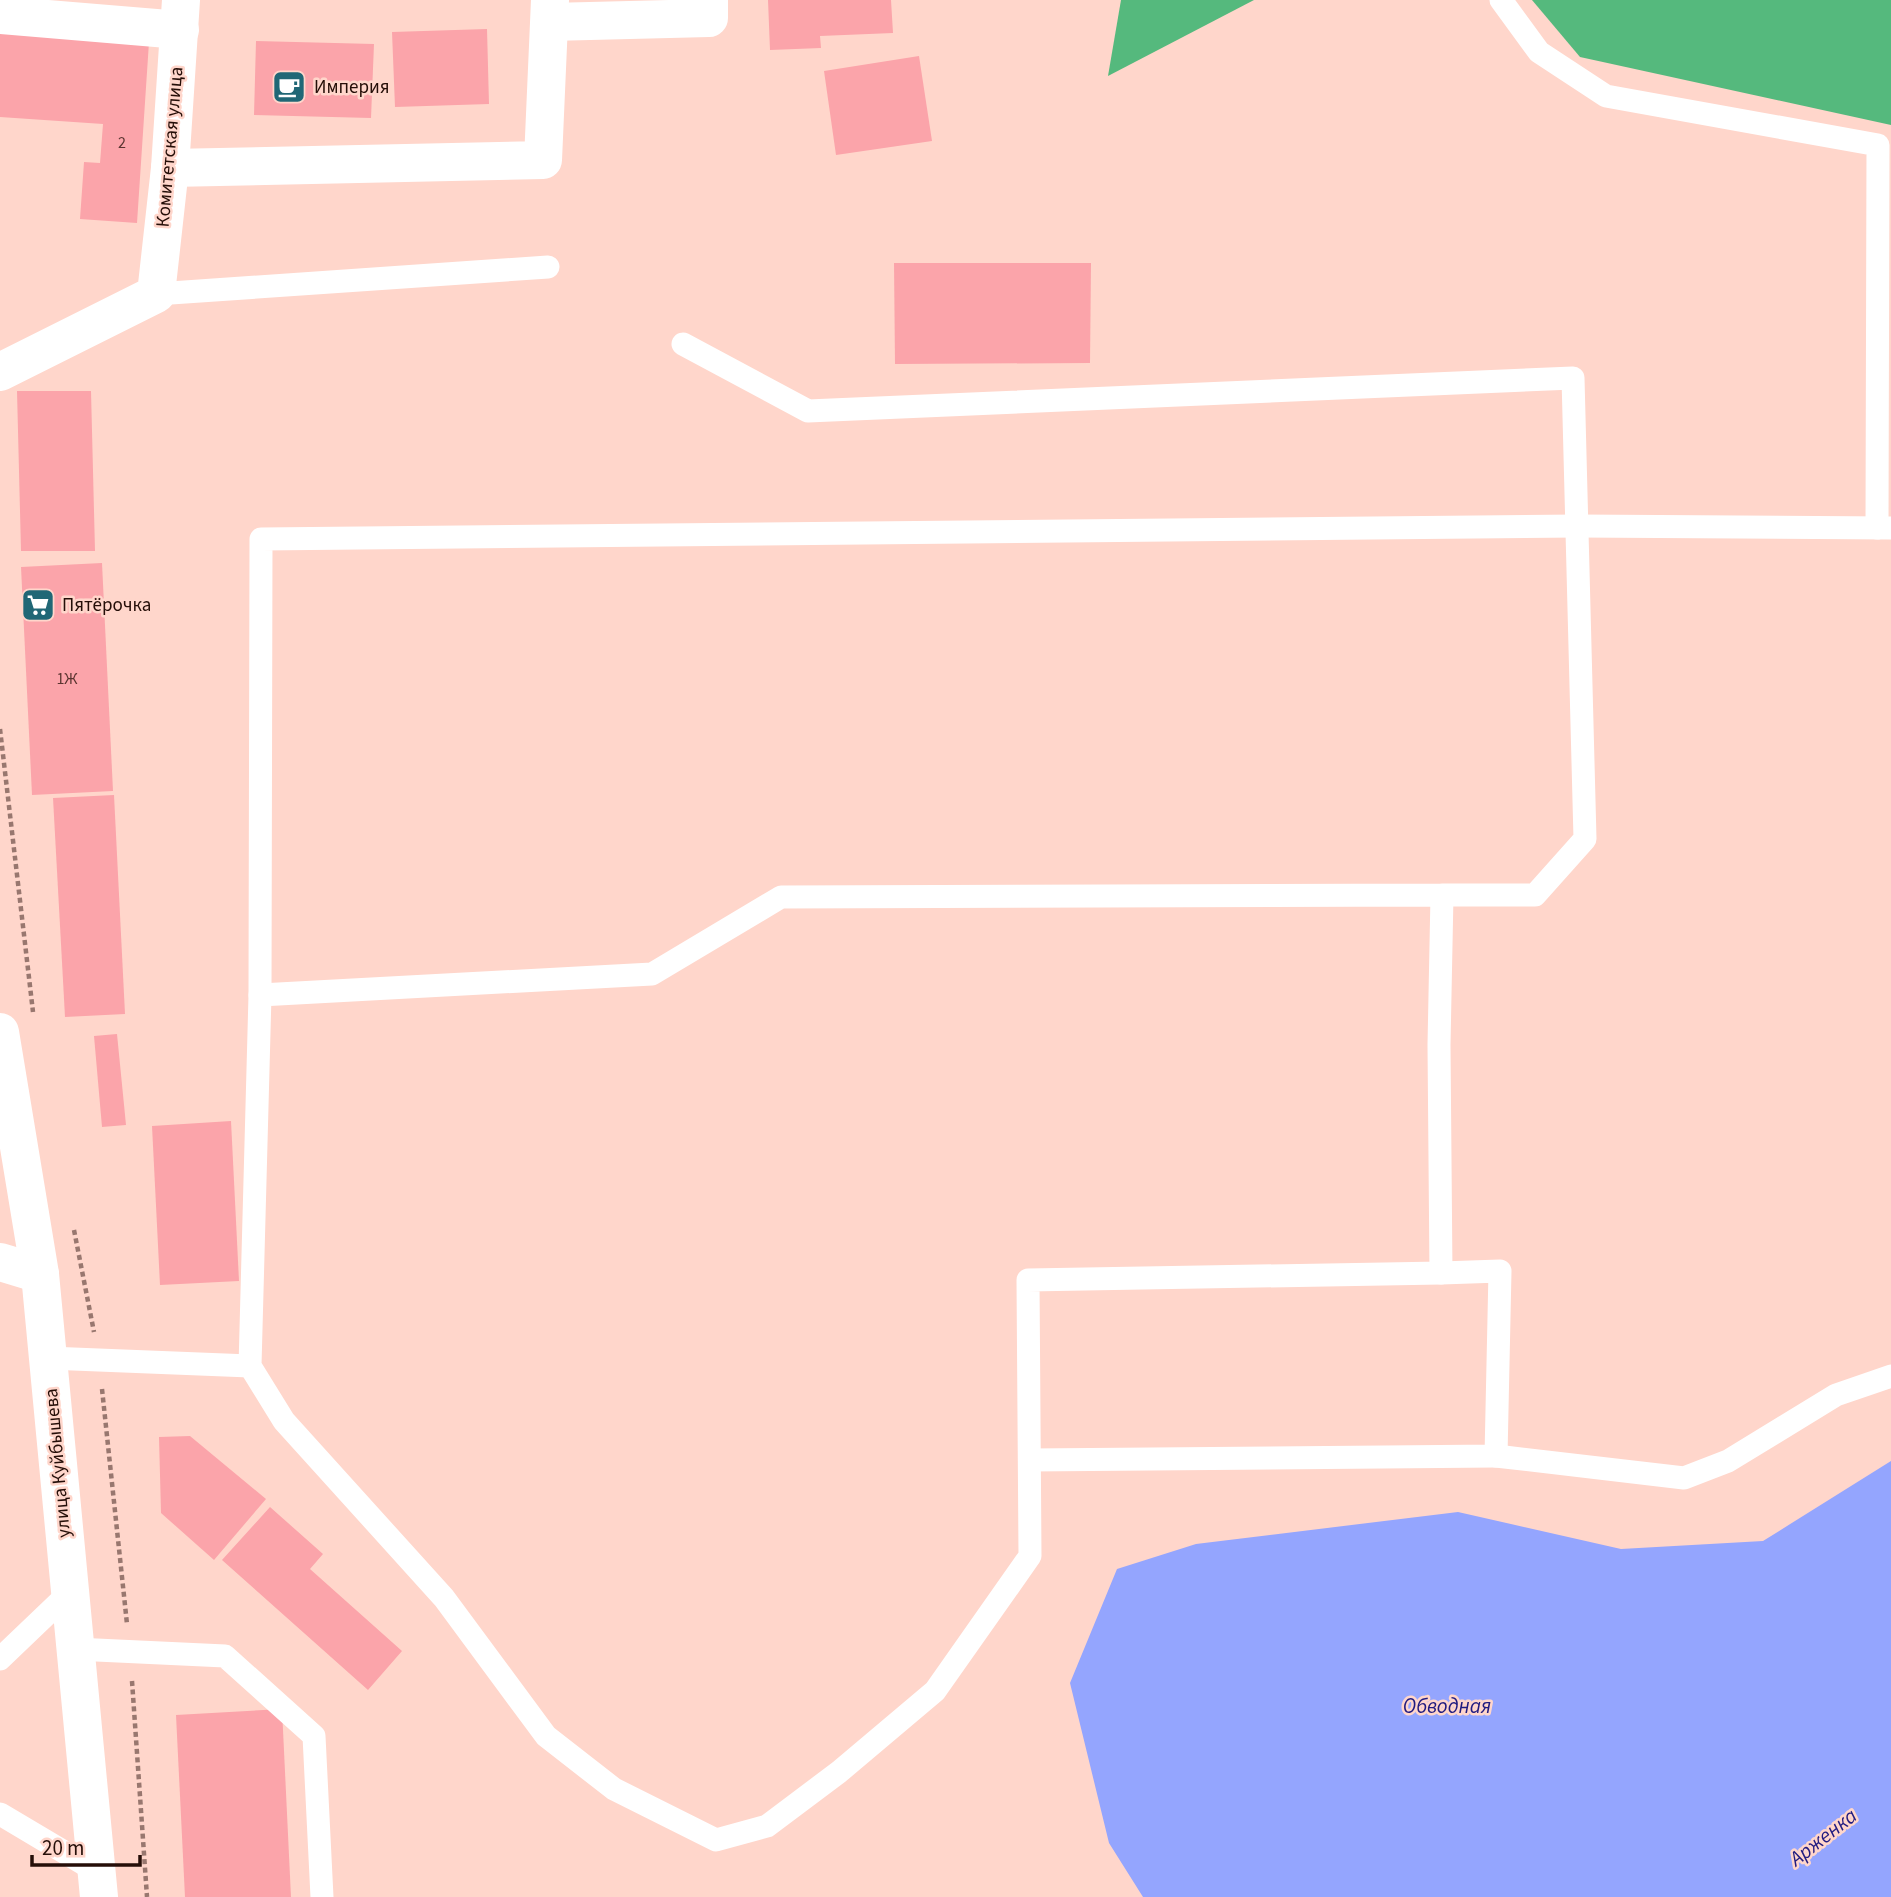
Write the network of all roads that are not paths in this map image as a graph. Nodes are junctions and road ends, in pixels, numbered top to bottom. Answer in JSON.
{"nodes":[{"id":1,"x":709,"y":0,"type":"edge"},
{"id":2,"x":1501,"y":0,"type":"edge"},
{"id":3,"x":550,"y":11,"type":"edge"},
{"id":4,"x":0,"y":15,"type":"edge"},
{"id":5,"x":180,"y":15,"type":"edge"},
{"id":6,"x":170,"y":168,"type":"junction"},
{"id":7,"x":1885,"y":185,"type":"edge"},
{"id":8,"x":548,"y":267,"type":"dead end"},
{"id":9,"x":156,"y":294,"type":"junction"},
{"id":10,"x":1884,"y":329,"type":"edge"},
{"id":11,"x":683,"y":344,"type":"dead end"},
{"id":12,"x":0,"y":372,"type":"edge"},
{"id":13,"x":1577,"y":526,"type":"junction"},
{"id":14,"x":1884,"y":528,"type":"edge"},
{"id":15,"x":1442,"y":895,"type":"junction"},
{"id":16,"x":260,"y":995,"type":"junction"},
{"id":17,"x":0,"y":1032,"type":"edge"},
{"id":18,"x":0,"y":1262,"type":"edge"},
{"id":19,"x":1441,"y":1273,"type":"junction"},
{"id":20,"x":40,"y":1274,"type":"junction"},
{"id":21,"x":48,"y":1358,"type":"junction"},
{"id":22,"x":250,"y":1366,"type":"junction"},
{"id":23,"x":1891,"y":1376,"type":"edge"},
{"id":24,"x":1496,"y":1456,"type":"junction"},
{"id":25,"x":1030,"y":1460,"type":"junction"},
{"id":26,"x":70,"y":1592,"type":"junction"},
{"id":27,"x":75,"y":1649,"type":"junction"},
{"id":28,"x":0,"y":1659,"type":"edge"},
{"id":29,"x":0,"y":1814,"type":"edge"},
{"id":30,"x":98,"y":1884,"type":"edge"},
{"id":31,"x":322,"y":1897,"type":"edge"}],
"edges":[{"from":1,"to":3,"type":"street"},
{"from":2,"to":7,"type":"lane"},
{"from":3,"to":6,"type":"street"},
{"from":4,"to":5,"type":"street"},
{"from":5,"to":6,"type":"street","name":"Комитетская улица"},
{"from":6,"to":9,"type":"street","name":"Комитетская улица"},
{"from":7,"to":10,"type":"lane"},
{"from":8,"to":9,"type":"lane"},
{"from":9,"to":12,"type":"street"},
{"from":10,"to":14,"type":"lane"},
{"from":11,"to":13,"type":"lane"},
{"from":13,"to":14,"type":"lane"},
{"from":13,"to":15,"type":"lane"},
{"from":13,"to":16,"type":"lane"},
{"from":15,"to":16,"type":"lane"},
{"from":15,"to":19,"type":"lane"},
{"from":16,"to":22,"type":"lane"},
{"from":17,"to":20,"type":"street","name":"улица Куйбышева"},
{"from":18,"to":20,"type":"street"},
{"from":19,"to":24,"type":"lane"},
{"from":19,"to":25,"type":"lane"},
{"from":20,"to":21,"type":"street","name":"улица Куйбышева"},
{"from":21,"to":22,"type":"lane"},
{"from":21,"to":26,"type":"street","name":"улица Куйбышева"},
{"from":22,"to":25,"type":"lane"},
{"from":23,"to":24,"type":"lane"},
{"from":24,"to":25,"type":"lane"},
{"from":26,"to":27,"type":"street","name":"улица Куйбышева"},
{"from":26,"to":28,"type":"lane"},
{"from":27,"to":30,"type":"street","name":"улица Куйбышева"},
{"from":27,"to":31,"type":"lane"},
{"from":29,"to":30,"type":"lane"}]}
